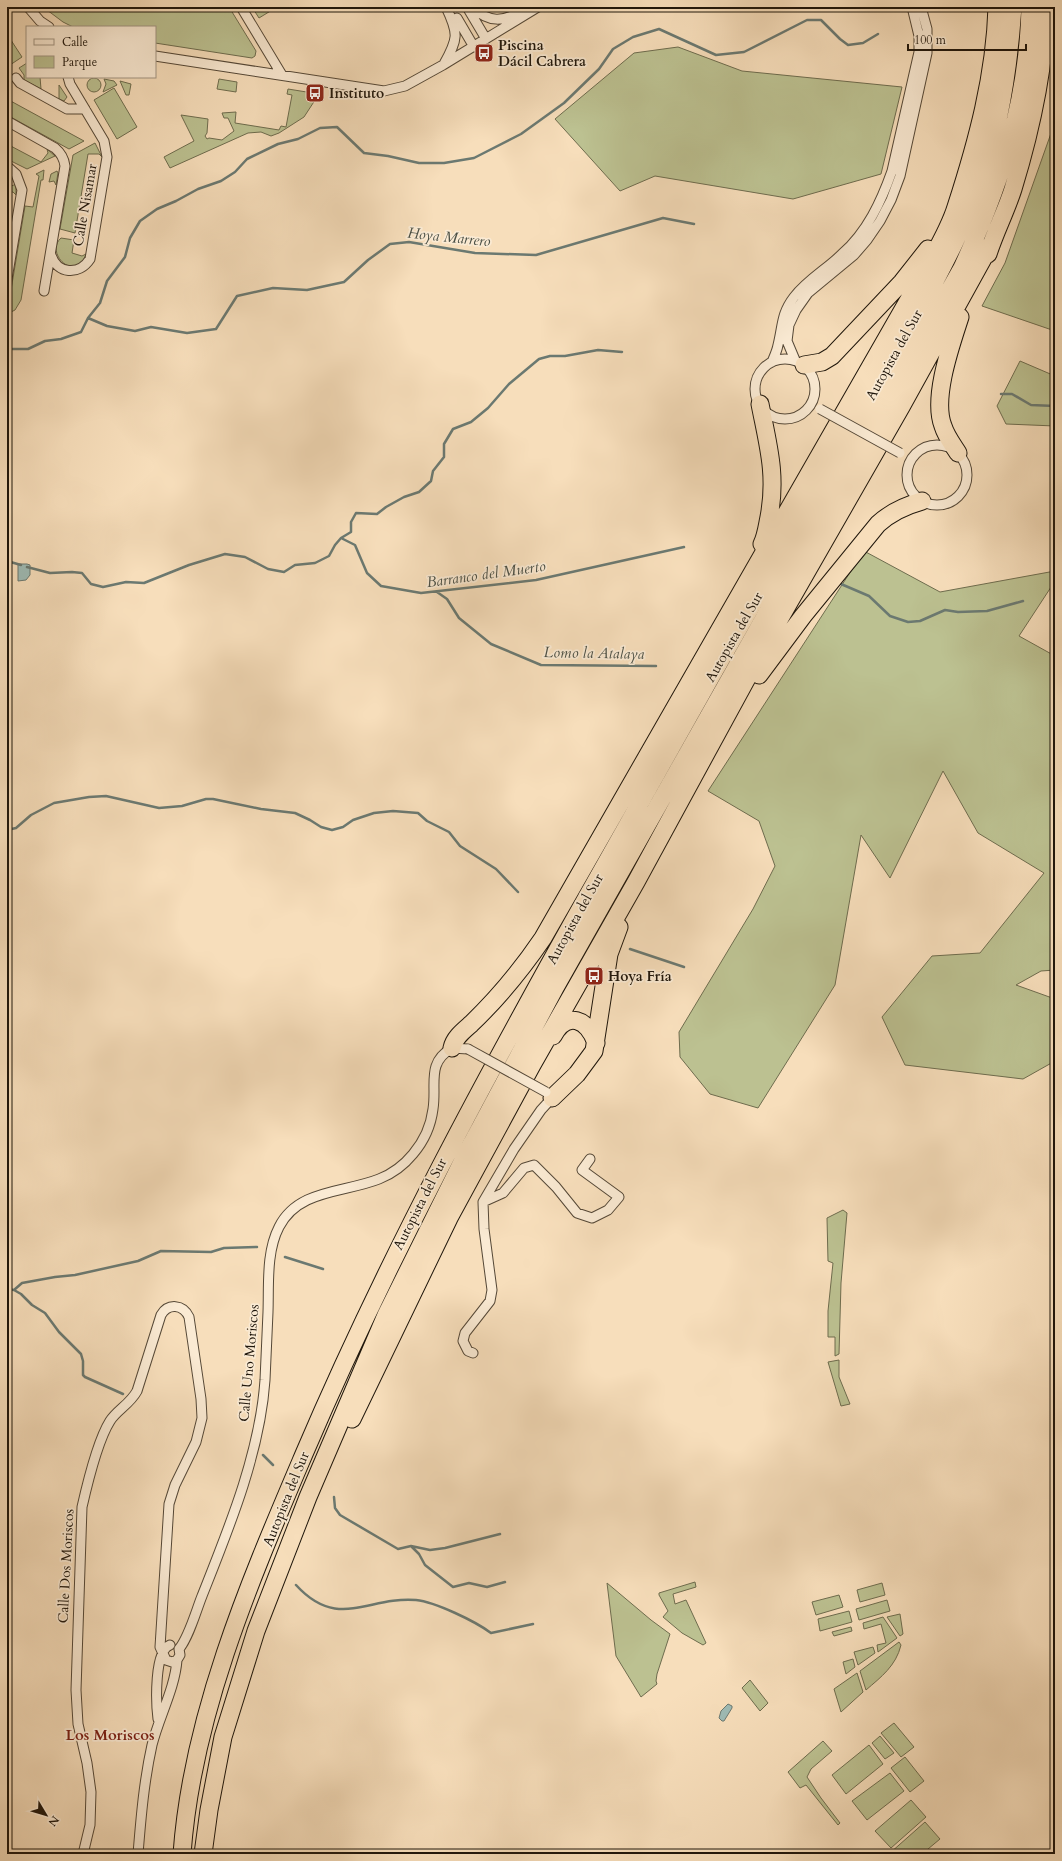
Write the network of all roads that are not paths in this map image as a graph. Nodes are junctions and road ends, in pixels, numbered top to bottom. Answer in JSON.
{"nodes":[{"id":1,"x":28,"y":7,"type":"edge"},
{"id":2,"x":241,"y":7,"type":"edge"},
{"id":3,"x":446,"y":7,"type":"edge"},
{"id":4,"x":450,"y":7,"type":"edge"},
{"id":5,"x":467,"y":7,"type":"edge"},
{"id":6,"x":472,"y":7,"type":"edge"},
{"id":7,"x":530,"y":7,"type":"edge"},
{"id":8,"x":538,"y":7,"type":"edge"},
{"id":9,"x":912,"y":7,"type":"edge"},
{"id":10,"x":921,"y":7,"type":"edge"},
{"id":11,"x":997,"y":7,"type":"edge"},
{"id":12,"x":1013,"y":7,"type":"edge"},
{"id":13,"x":1030,"y":7,"type":"edge"},
{"id":14,"x":1046,"y":7,"type":"edge"},
{"id":15,"x":48,"y":26,"type":"edge"},
{"id":16,"x":486,"y":39,"type":"junction"},
{"id":17,"x":474,"y":47,"type":"junction"},
{"id":18,"x":156,"y":56,"type":"edge"},
{"id":19,"x":443,"y":65,"type":"junction"},
{"id":20,"x":282,"y":75,"type":"junction"},
{"id":21,"x":16,"y":78,"type":"dead end"},
{"id":22,"x":69,"y":78,"type":"edge"},
{"id":23,"x":85,"y":109,"type":"junction"},
{"id":24,"x":7,"y":121,"type":"edge"},
{"id":25,"x":7,"y":166,"type":"edge"},
{"id":26,"x":960,"y":190,"type":"junction"},
{"id":27,"x":991,"y":244,"type":"junction"},
{"id":28,"x":51,"y":255,"type":"junction"},
{"id":29,"x":7,"y":279,"type":"edge"},
{"id":30,"x":44,"y":291,"type":"dead end"},
{"id":31,"x":772,"y":362,"type":"junction"},
{"id":32,"x":799,"y":363,"type":"junction"},
{"id":33,"x":760,"y":404,"type":"junction"},
{"id":34,"x":811,"y":404,"type":"junction"},
{"id":35,"x":958,"y":453,"type":"junction"},
{"id":36,"x":911,"y":459,"type":"junction"},
{"id":37,"x":922,"y":501,"type":"junction"},
{"id":38,"x":727,"y":617,"type":"junction"},
{"id":39,"x":683,"y":696,"type":"junction"},
{"id":40,"x":720,"y":728,"type":"junction"},
{"id":41,"x":637,"y":807,"type":"junction"},
{"id":42,"x":636,"y":882,"type":"junction"},
{"id":43,"x":596,"y":1043,"type":"junction"},
{"id":44,"x":460,"y":1049,"type":"junction"},
{"id":45,"x":532,"y":1065,"type":"junction"},
{"id":46,"x":549,"y":1095,"type":"junction"},
{"id":47,"x":590,"y":1159,"type":"dead end"},
{"id":48,"x":483,"y":1202,"type":"junction"},
{"id":49,"x":473,"y":1353,"type":"dead end"},
{"id":50,"x":272,"y":1589,"type":"junction"},
{"id":51,"x":162,"y":1628,"type":"junction"},
{"id":52,"x":170,"y":1644,"type":"junction"},
{"id":53,"x":179,"y":1649,"type":"junction"},
{"id":54,"x":163,"y":1653,"type":"junction"},
{"id":55,"x":177,"y":1660,"type":"junction"},
{"id":56,"x":158,"y":1722,"type":"junction"},
{"id":57,"x":83,"y":1854,"type":"edge"},
{"id":58,"x":138,"y":1854,"type":"edge"},
{"id":59,"x":182,"y":1854,"type":"edge"},
{"id":60,"x":204,"y":1854,"type":"edge"}],
"edges":[{"from":1,"to":15,"type":"street"},
{"from":2,"to":20,"type":"street"},
{"from":3,"to":19,"type":"street"},
{"from":4,"to":17,"type":"street"},
{"from":5,"to":16,"type":"street"},
{"from":6,"to":7,"type":"street"},
{"from":8,"to":16,"type":"street"},
{"from":9,"to":31,"type":"street"},
{"from":10,"to":32,"type":"street"},
{"from":11,"to":26,"type":"highway"},
{"from":12,"to":41,"type":"highway","name":"Autopista del Sur"},
{"from":13,"to":50,"type":"highway","name":"Autopista del Sur"},
{"from":14,"to":27,"type":"highway"},
{"from":16,"to":17,"type":"street"},
{"from":17,"to":19,"type":"street"},
{"from":18,"to":20,"type":"street"},
{"from":19,"to":20,"type":"street"},
{"from":21,"to":23,"type":"street"},
{"from":22,"to":23,"type":"street","name":"Calle Nisamar"},
{"from":23,"to":28,"type":"street","name":"Calle Nisamar"},
{"from":24,"to":28,"type":"street","name":"Calle Nisamar"},
{"from":25,"to":29,"type":"street"},
{"from":26,"to":32,"type":"highway"},
{"from":26,"to":38,"type":"highway"},
{"from":27,"to":35,"type":"highway"},
{"from":27,"to":40,"type":"highway"},
{"from":28,"to":30,"type":"street","name":"Calle Nisamar"},
{"from":31,"to":32,"type":"street"},
{"from":31,"to":33,"type":"street"},
{"from":32,"to":34,"type":"street"},
{"from":33,"to":34,"type":"street"},
{"from":33,"to":38,"type":"highway"},
{"from":34,"to":36,"type":"street","bridge":true},
{"from":35,"to":36,"type":"street"},
{"from":35,"to":37,"type":"street"},
{"from":36,"to":37,"type":"street"},
{"from":37,"to":40,"type":"highway"},
{"from":38,"to":39,"type":"highway"},
{"from":39,"to":41,"type":"highway"},
{"from":39,"to":44,"type":"highway"},
{"from":40,"to":42,"type":"highway"},
{"from":41,"to":59,"type":"highway","name":"Autopista del Sur"},
{"from":42,"to":43,"type":"highway"},
{"from":42,"to":45,"type":"highway"},
{"from":43,"to":45,"type":"highway"},
{"from":43,"to":46,"type":"highway"},
{"from":44,"to":46,"type":"street","bridge":true},
{"from":44,"to":53,"type":"street","name":"Calle Uno Moriscos"},
{"from":45,"to":50,"type":"highway"},
{"from":46,"to":48,"type":"street"},
{"from":47,"to":48,"type":"street"},
{"from":48,"to":49,"type":"street"},
{"from":50,"to":60,"type":"highway","name":"Autopista del Sur"},
{"from":51,"to":52,"type":"street"},
{"from":51,"to":54,"type":"street"},
{"from":51,"to":57,"type":"street","name":"Calle Dos Moriscos"},
{"from":52,"to":53,"type":"street"},
{"from":52,"to":54,"type":"street"},
{"from":53,"to":55,"type":"street","name":"Calle Uno Moriscos"},
{"from":54,"to":55,"type":"street"},
{"from":54,"to":56,"type":"street"},
{"from":55,"to":56,"type":"street","name":"Calle Uno Moriscos"},
{"from":56,"to":58,"type":"street","name":"Calle Uno Moriscos"}]}
